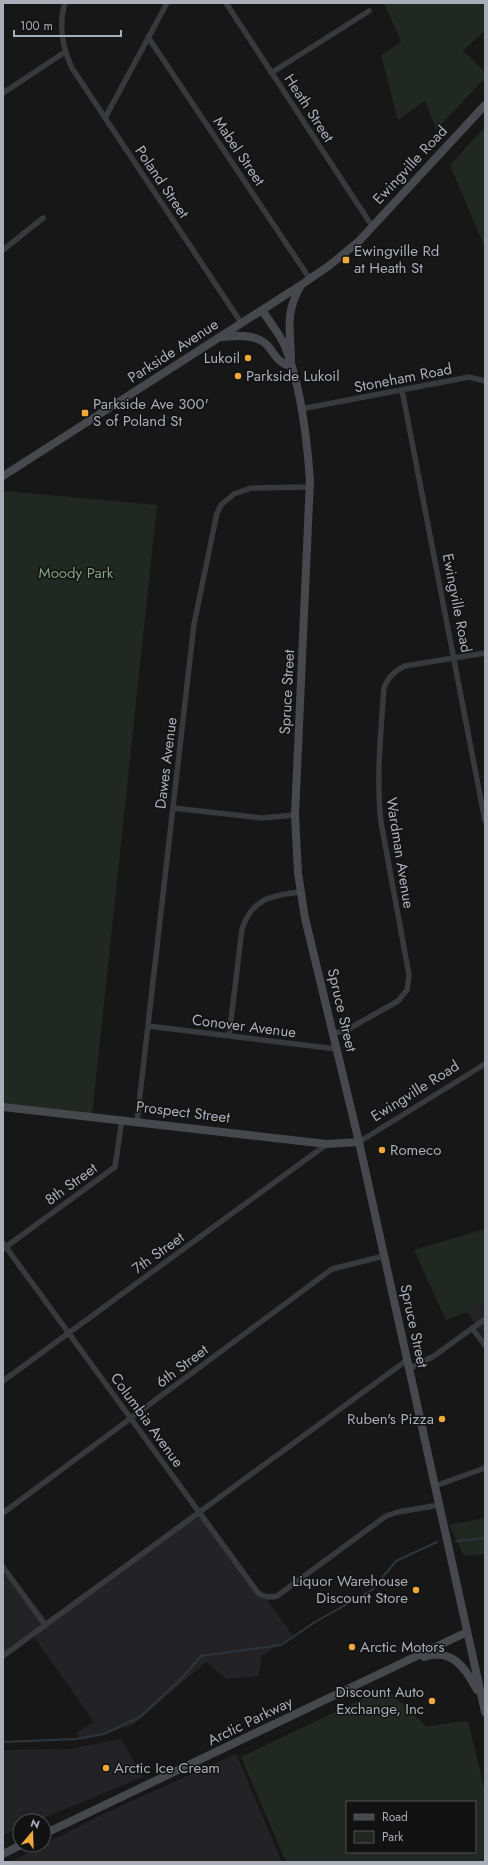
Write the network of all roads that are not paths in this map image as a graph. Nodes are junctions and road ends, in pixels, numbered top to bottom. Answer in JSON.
{"nodes":[{"id":1,"x":65,"y":3,"type":"edge"},
{"id":2,"x":167,"y":3,"type":"edge"},
{"id":3,"x":226,"y":3,"type":"edge"},
{"id":4,"x":369,"y":11,"type":"dead end"},
{"id":5,"x":148,"y":37,"type":"junction"},
{"id":6,"x":65,"y":52,"type":"junction"},
{"id":7,"x":271,"y":73,"type":"junction"},
{"id":8,"x":3,"y":93,"type":"edge"},
{"id":9,"x":485,"y":105,"type":"edge"},
{"id":10,"x":105,"y":118,"type":"junction"},
{"id":11,"x":43,"y":218,"type":"dead end"},
{"id":12,"x":372,"y":226,"type":"junction"},
{"id":13,"x":355,"y":244,"type":"joint"},
{"id":14,"x":3,"y":250,"type":"edge"},
{"id":15,"x":310,"y":279,"type":"junction"},
{"id":16,"x":301,"y":286,"type":"junction"},
{"id":17,"x":262,"y":310,"type":"junction"},
{"id":18,"x":242,"y":324,"type":"junction"},
{"id":19,"x":220,"y":337,"type":"junction"},
{"id":20,"x":291,"y":366,"type":"junction"},
{"id":21,"x":485,"y":381,"type":"edge"},
{"id":22,"x":402,"y":390,"type":"junction"},
{"id":23,"x":301,"y":409,"type":"junction"},
{"id":24,"x":3,"y":476,"type":"edge"},
{"id":25,"x":310,"y":487,"type":"junction"},
{"id":26,"x":485,"y":653,"type":"edge"},
{"id":27,"x":453,"y":659,"type":"junction"},
{"id":28,"x":173,"y":808,"type":"junction"},
{"id":29,"x":484,"y":811,"type":"edge"},
{"id":30,"x":295,"y":815,"type":"junction"},
{"id":31,"x":485,"y":821,"type":"edge"},
{"id":32,"x":300,"y":892,"type":"junction"},
{"id":33,"x":148,"y":1026,"type":"junction"},
{"id":34,"x":334,"y":1033,"type":"junction"},
{"id":35,"x":229,"y":1036,"type":"junction"},
{"id":36,"x":337,"y":1049,"type":"junction"},
{"id":37,"x":485,"y":1064,"type":"edge"},
{"id":38,"x":3,"y":1107,"type":"edge"},
{"id":39,"x":122,"y":1119,"type":"junction"},
{"id":40,"x":137,"y":1121,"type":"junction"},
{"id":41,"x":359,"y":1142,"type":"junction"},
{"id":42,"x":327,"y":1144,"type":"junction"},
{"id":43,"x":4,"y":1247,"type":"edge"},
{"id":44,"x":384,"y":1256,"type":"junction"},
{"id":45,"x":485,"y":1319,"type":"edge"},
{"id":46,"x":472,"y":1328,"type":"junction"},
{"id":47,"x":68,"y":1333,"type":"junction"},
{"id":48,"x":485,"y":1345,"type":"edge"},
{"id":49,"x":407,"y":1360,"type":"junction"},
{"id":50,"x":409,"y":1369,"type":"junction"},
{"id":51,"x":3,"y":1381,"type":"edge"},
{"id":52,"x":131,"y":1419,"type":"junction"},
{"id":53,"x":485,"y":1468,"type":"edge"},
{"id":54,"x":435,"y":1486,"type":"junction"},
{"id":55,"x":439,"y":1505,"type":"junction"},
{"id":56,"x":199,"y":1512,"type":"junction"},
{"id":57,"x":3,"y":1513,"type":"edge"},
{"id":58,"x":3,"y":1567,"type":"edge"},
{"id":59,"x":45,"y":1625,"type":"junction"},
{"id":60,"x":467,"y":1632,"type":"junction"},
{"id":61,"x":3,"y":1656,"type":"edge"},
{"id":62,"x":384,"y":1672,"type":"junction"},
{"id":63,"x":482,"y":1699,"type":"junction"},
{"id":64,"x":485,"y":1712,"type":"edge"},
{"id":65,"x":52,"y":1830,"type":"edge"},
{"id":66,"x":12,"y":1850,"type":"edge"},
{"id":67,"x":3,"y":1854,"type":"edge"}],
"edges":[{"from":1,"to":6,"type":"street","name":"Poland Street"},
{"from":2,"to":5,"type":"street"},
{"from":3,"to":7,"type":"street","name":"Heath Street"},
{"from":4,"to":7,"type":"street"},
{"from":5,"to":10,"type":"street"},
{"from":5,"to":15,"type":"street","name":"Mabel Street"},
{"from":6,"to":8,"type":"street"},
{"from":6,"to":10,"type":"street","name":"Poland Street"},
{"from":7,"to":12,"type":"street","name":"Heath Street"},
{"from":9,"to":12,"type":"street","name":"Ewingville Road"},
{"from":10,"to":18,"type":"street","name":"Poland Street"},
{"from":11,"to":14,"type":"street"},
{"from":12,"to":13,"type":"street","name":"Ewingville Road"},
{"from":13,"to":15,"type":"street","name":"Parkside Avenue"},
{"from":15,"to":16,"type":"street","name":"Parkside Avenue"},
{"from":16,"to":17,"type":"street","name":"Parkside Avenue"},
{"from":16,"to":20,"type":"street"},
{"from":17,"to":18,"type":"street","name":"Parkside Avenue"},
{"from":17,"to":20,"type":"street","name":"Spruce Street"},
{"from":18,"to":19,"type":"street","name":"Parkside Avenue"},
{"from":19,"to":20,"type":"street"},
{"from":19,"to":24,"type":"street","name":"Parkside Avenue"},
{"from":20,"to":23,"type":"street","name":"Spruce Street"},
{"from":21,"to":22,"type":"street","name":"Stoneham Road"},
{"from":22,"to":23,"type":"street","name":"Stoneham Road"},
{"from":22,"to":27,"type":"street","name":"Ewingville Road"},
{"from":23,"to":25,"type":"street","name":"Spruce Street"},
{"from":25,"to":28,"type":"street","name":"Dawes Avenue"},
{"from":25,"to":30,"type":"street","name":"Spruce Street"},
{"from":26,"to":27,"type":"street","name":"Wardman Avenue"},
{"from":27,"to":29,"type":"street","name":"Ewingville Road"},
{"from":27,"to":34,"type":"street","name":"Wardman Avenue"},
{"from":28,"to":30,"type":"street"},
{"from":28,"to":33,"type":"street","name":"Dawes Avenue"},
{"from":29,"to":31,"type":"street","name":"Ewingville Road"},
{"from":30,"to":32,"type":"street","name":"Spruce Street"},
{"from":32,"to":34,"type":"street","name":"Spruce Street"},
{"from":32,"to":35,"type":"street"},
{"from":33,"to":35,"type":"street","name":"Conover Avenue"},
{"from":33,"to":40,"type":"street","name":"Dawes Avenue"},
{"from":34,"to":36,"type":"street","name":"Spruce Street"},
{"from":35,"to":36,"type":"street","name":"Conover Avenue"},
{"from":36,"to":41,"type":"street","name":"Spruce Street"},
{"from":37,"to":41,"type":"street","name":"Ewingville Road"},
{"from":38,"to":39,"type":"street","name":"Prospect Street"},
{"from":39,"to":40,"type":"street","name":"Prospect Street"},
{"from":39,"to":43,"type":"street","name":"8th Street"},
{"from":40,"to":42,"type":"street","name":"Prospect Street"},
{"from":41,"to":42,"type":"street","name":"Prospect Street"},
{"from":41,"to":44,"type":"street","name":"Spruce Street"},
{"from":42,"to":47,"type":"street","name":"7th Street"},
{"from":43,"to":47,"type":"street","name":"Columbia Avenue"},
{"from":44,"to":49,"type":"street","name":"Spruce Street"},
{"from":44,"to":52,"type":"street","name":"6th Street"},
{"from":45,"to":46,"type":"street"},
{"from":46,"to":48,"type":"street"},
{"from":46,"to":50,"type":"street"},
{"from":47,"to":51,"type":"street","name":"7th Street"},
{"from":47,"to":52,"type":"street","name":"Columbia Avenue"},
{"from":49,"to":50,"type":"street","name":"Spruce Street"},
{"from":49,"to":56,"type":"street"},
{"from":50,"to":54,"type":"street","name":"Spruce Street"},
{"from":52,"to":56,"type":"street","name":"Columbia Avenue"},
{"from":52,"to":57,"type":"street","name":"6th Street"},
{"from":53,"to":54,"type":"street"},
{"from":54,"to":55,"type":"street","name":"Spruce Street"},
{"from":55,"to":56,"type":"street","name":"Columbia Avenue"},
{"from":55,"to":60,"type":"street","name":"Spruce Street"},
{"from":56,"to":59,"type":"street"},
{"from":58,"to":59,"type":"street"},
{"from":59,"to":61,"type":"street"},
{"from":60,"to":62,"type":"street","name":"Arctic Parkway"},
{"from":60,"to":63,"type":"street","name":"Spruce Street"},
{"from":62,"to":63,"type":"street"},
{"from":62,"to":65,"type":"street","name":"Arctic Parkway"},
{"from":63,"to":64,"type":"street","name":"Spruce Street"},
{"from":66,"to":67,"type":"street"}]}
